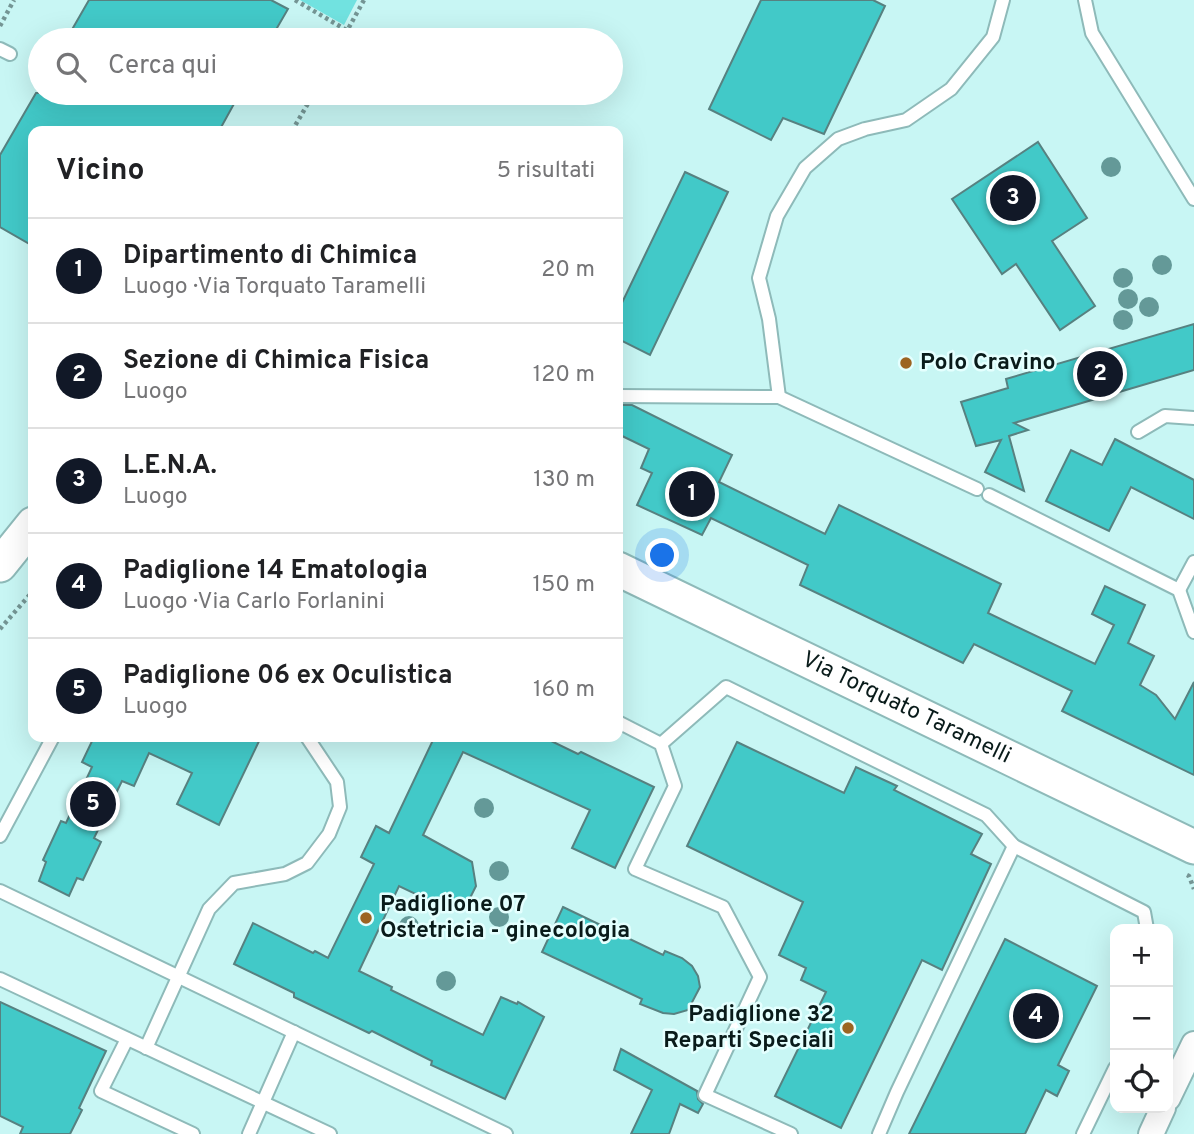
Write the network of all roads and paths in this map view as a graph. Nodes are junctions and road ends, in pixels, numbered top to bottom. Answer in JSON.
{"nodes":[{"id":1,"x":14,"y":0,"type":"edge"},
{"id":2,"x":295,"y":0,"type":"edge"},
{"id":3,"x":365,"y":0,"type":"edge"},
{"id":4,"x":1003,"y":0,"type":"edge"},
{"id":5,"x":1085,"y":0,"type":"edge"},
{"id":6,"x":0,"y":26,"type":"edge"},
{"id":7,"x":343,"y":28,"type":"edge"},
{"id":8,"x":350,"y":28,"type":"edge"},
{"id":9,"x":306,"y":105,"type":"edge"},
{"id":10,"x":295,"y":126,"type":"edge"},
{"id":11,"x":1194,"y":199,"type":"edge"},
{"id":12,"x":623,"y":396,"type":"edge"},
{"id":13,"x":779,"y":397,"type":"junction"},
{"id":14,"x":1194,"y":418,"type":"edge"},
{"id":15,"x":1138,"y":432,"type":"dead end"},
{"id":16,"x":28,"y":530,"type":"edge"},
{"id":17,"x":1194,"y":562,"type":"edge"},
{"id":18,"x":0,"y":565,"type":"edge"},
{"id":19,"x":623,"y":571,"type":"edge"},
{"id":20,"x":1179,"y":590,"type":"junction"},
{"id":21,"x":28,"y":597,"type":"edge"},
{"id":22,"x":0,"y":629,"type":"edge"},
{"id":23,"x":1194,"y":632,"type":"edge"},
{"id":24,"x":623,"y":725,"type":"edge"},
{"id":25,"x":50,"y":742,"type":"edge"},
{"id":26,"x":310,"y":742,"type":"edge"},
{"id":27,"x":661,"y":744,"type":"junction"},
{"id":28,"x":0,"y":836,"type":"edge"},
{"id":29,"x":1014,"y":846,"type":"junction"},
{"id":30,"x":1194,"y":847,"type":"edge"},
{"id":31,"x":0,"y":891,"type":"edge"},
{"id":32,"x":1146,"y":924,"type":"edge"},
{"id":33,"x":178,"y":976,"type":"junction"},
{"id":34,"x":0,"y":979,"type":"edge"},
{"id":35,"x":294,"y":1032,"type":"junction"},
{"id":36,"x":127,"y":1039,"type":"junction"},
{"id":37,"x":1194,"y":1044,"type":"edge"},
{"id":38,"x":146,"y":1048,"type":"junction"},
{"id":39,"x":1110,"y":1078,"type":"edge"},
{"id":40,"x":1173,"y":1088,"type":"edge"},
{"id":41,"x":263,"y":1102,"type":"junction"},
{"id":42,"x":1161,"y":1113,"type":"edge"},
{"id":43,"x":193,"y":1134,"type":"edge"},
{"id":44,"x":249,"y":1134,"type":"edge"},
{"id":45,"x":330,"y":1134,"type":"edge"},
{"id":46,"x":506,"y":1134,"type":"edge"},
{"id":47,"x":790,"y":1134,"type":"edge"},
{"id":48,"x":879,"y":1134,"type":"edge"},
{"id":49,"x":1083,"y":1134,"type":"edge"},
{"id":50,"x":1151,"y":1134,"type":"edge"}],
"edges":[{"from":1,"to":6,"type":"path"},
{"from":2,"to":7,"type":"path"},
{"from":3,"to":8,"type":"path"},
{"from":4,"to":13,"type":"lane"},
{"from":5,"to":11,"type":"lane"},
{"from":9,"to":10,"type":"path"},
{"from":12,"to":13,"type":"lane"},
{"from":13,"to":20,"type":"lane"},
{"from":14,"to":15,"type":"lane"},
{"from":16,"to":18,"type":"main road"},
{"from":17,"to":20,"type":"lane"},
{"from":19,"to":30,"type":"main road","name":"Via Torquato Taramelli"},
{"from":20,"to":23,"type":"lane"},
{"from":21,"to":22,"type":"path"},
{"from":24,"to":27,"type":"lane"},
{"from":25,"to":28,"type":"lane"},
{"from":26,"to":33,"type":"lane"},
{"from":27,"to":29,"type":"lane"},
{"from":27,"to":47,"type":"lane"},
{"from":29,"to":32,"type":"lane"},
{"from":29,"to":48,"type":"lane"},
{"from":31,"to":33,"type":"lane"},
{"from":33,"to":35,"type":"lane"},
{"from":33,"to":38,"type":"lane"},
{"from":34,"to":36,"type":"lane"},
{"from":35,"to":41,"type":"lane"},
{"from":35,"to":46,"type":"lane"},
{"from":36,"to":38,"type":"lane"},
{"from":36,"to":43,"type":"lane"},
{"from":37,"to":40,"type":"street"},
{"from":38,"to":41,"type":"lane"},
{"from":39,"to":49,"type":"lane"},
{"from":41,"to":44,"type":"lane"},
{"from":41,"to":45,"type":"lane"},
{"from":42,"to":50,"type":"street"}]}
